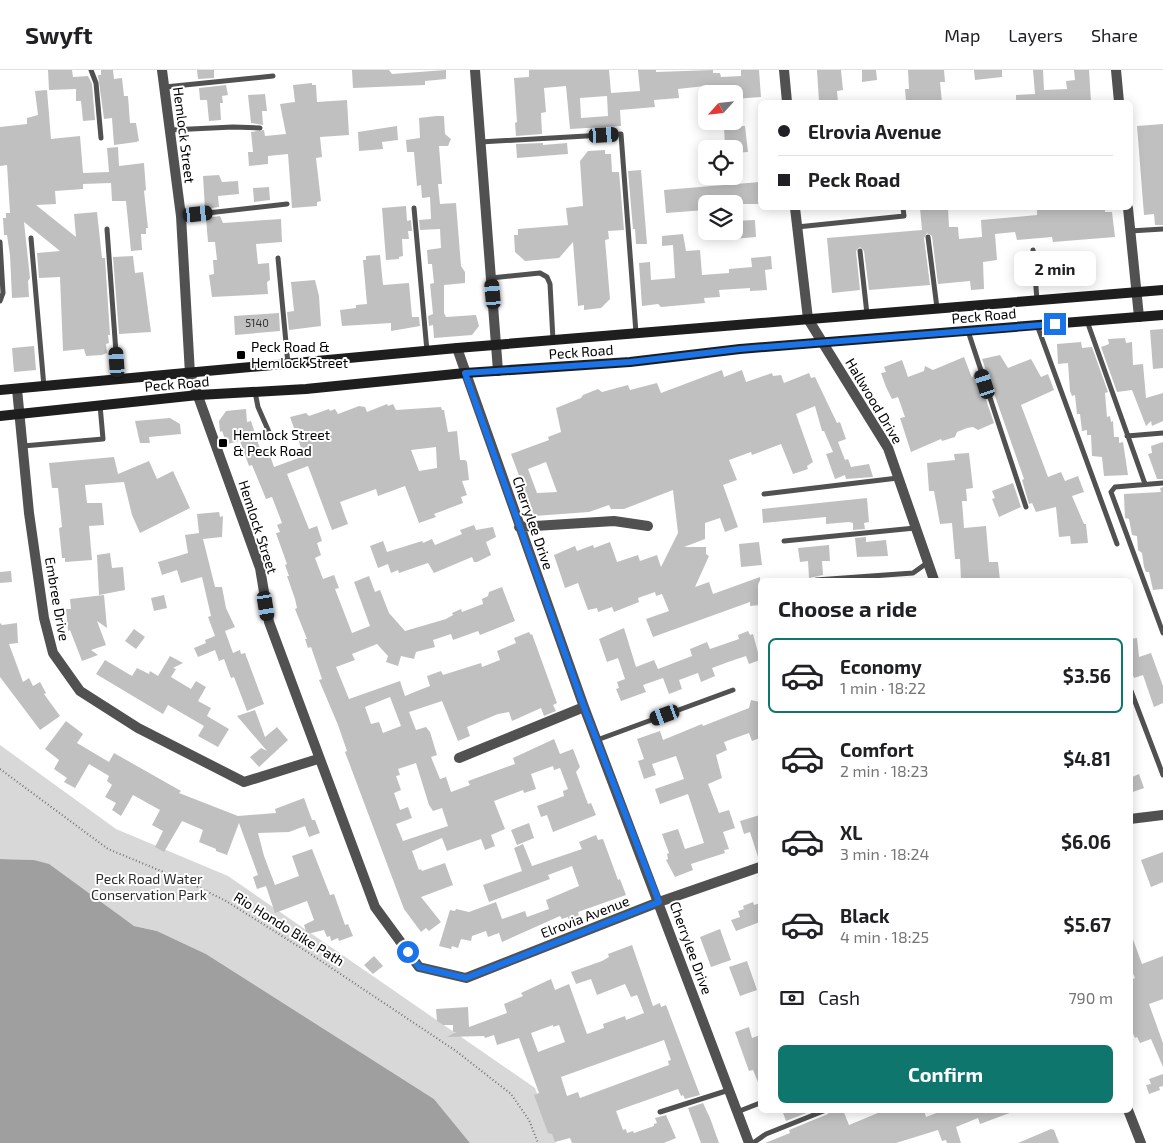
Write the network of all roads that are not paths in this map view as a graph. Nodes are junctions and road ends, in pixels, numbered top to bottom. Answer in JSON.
{"nodes":[{"id":1,"x":91,"y":70,"type":"edge"},
{"id":2,"x":162,"y":70,"type":"edge"},
{"id":3,"x":474,"y":70,"type":"edge"},
{"id":4,"x":784,"y":70,"type":"edge"},
{"id":5,"x":1116,"y":70,"type":"edge"},
{"id":6,"x":274,"y":76,"type":"dead end"},
{"id":7,"x":164,"y":87,"type":"junction"},
{"id":8,"x":787,"y":100,"type":"edge"},
{"id":9,"x":1119,"y":100,"type":"edge"},
{"id":10,"x":260,"y":128,"type":"dead end"},
{"id":11,"x":170,"y":130,"type":"junction"},
{"id":12,"x":101,"y":138,"type":"dead end"},
{"id":13,"x":480,"y":142,"type":"junction"},
{"id":14,"x":287,"y":204,"type":"dead end"},
{"id":15,"x":414,"y":208,"type":"dead end"},
{"id":16,"x":795,"y":210,"type":"edge"},
{"id":17,"x":903,"y":210,"type":"edge"},
{"id":18,"x":1128,"y":210,"type":"edge"},
{"id":19,"x":181,"y":216,"type":"junction"},
{"id":20,"x":796,"y":227,"type":"junction"},
{"id":21,"x":107,"y":229,"type":"dead end"},
{"id":22,"x":1163,"y":229,"type":"edge"},
{"id":23,"x":1130,"y":231,"type":"junction"},
{"id":24,"x":928,"y":237,"type":"dead end"},
{"id":25,"x":31,"y":238,"type":"dead end"},
{"id":26,"x":0,"y":242,"type":"edge"},
{"id":27,"x":1033,"y":250,"type":"dead end"},
{"id":28,"x":860,"y":251,"type":"dead end"},
{"id":29,"x":278,"y":258,"type":"dead end"},
{"id":30,"x":492,"y":278,"type":"junction"},
{"id":31,"x":1163,"y":290,"type":"edge"},
{"id":32,"x":1137,"y":292,"type":"junction"},
{"id":33,"x":1037,"y":300,"type":"junction"},
{"id":34,"x":0,"y":301,"type":"edge"},
{"id":35,"x":936,"y":308,"type":"junction"},
{"id":36,"x":867,"y":314,"type":"junction"},
{"id":37,"x":1163,"y":315,"type":"edge"},
{"id":38,"x":1139,"y":317,"type":"junction"},
{"id":39,"x":808,"y":319,"type":"junction"},
{"id":40,"x":1087,"y":321,"type":"junction"},
{"id":41,"x":1037,"y":325,"type":"junction"},
{"id":42,"x":968,"y":331,"type":"junction"},
{"id":43,"x":636,"y":334,"type":"junction"},
{"id":44,"x":553,"y":341,"type":"junction"},
{"id":45,"x":823,"y":342,"type":"junction"},
{"id":46,"x":497,"y":346,"type":"junction"},
{"id":47,"x":457,"y":348,"type":"junction"},
{"id":48,"x":427,"y":351,"type":"junction"},
{"id":49,"x":288,"y":365,"type":"junction"},
{"id":50,"x":498,"y":371,"type":"junction"},
{"id":51,"x":465,"y":373,"type":"junction"},
{"id":52,"x":190,"y":374,"type":"junction"},
{"id":53,"x":118,"y":381,"type":"junction"},
{"id":54,"x":44,"y":387,"type":"junction"},
{"id":55,"x":17,"y":389,"type":"junction"},
{"id":56,"x":0,"y":390,"type":"edge"},
{"id":57,"x":256,"y":392,"type":"junction"},
{"id":58,"x":198,"y":395,"type":"junction"},
{"id":59,"x":100,"y":406,"type":"junction"},
{"id":60,"x":20,"y":414,"type":"junction"},
{"id":61,"x":0,"y":416,"type":"edge"},
{"id":62,"x":269,"y":432,"type":"dead end"},
{"id":63,"x":1163,"y":433,"type":"edge"},
{"id":64,"x":1127,"y":436,"type":"junction"},
{"id":65,"x":22,"y":446,"type":"junction"},
{"id":66,"x":898,"y":478,"type":"junction"},
{"id":67,"x":1163,"y":483,"type":"edge"},
{"id":68,"x":1145,"y":484,"type":"junction"},
{"id":69,"x":764,"y":494,"type":"dead end"},
{"id":70,"x":1026,"y":507,"type":"dead end"},
{"id":71,"x":648,"y":526,"type":"dead end"},
{"id":72,"x":520,"y":527,"type":"junction"},
{"id":73,"x":916,"y":528,"type":"junction"},
{"id":74,"x":784,"y":541,"type":"dead end"},
{"id":75,"x":1117,"y":544,"type":"dead end"},
{"id":76,"x":928,"y":562,"type":"junction"},
{"id":77,"x":844,"y":578,"type":"edge"},
{"id":78,"x":933,"y":578,"type":"edge"},
{"id":79,"x":1163,"y":633,"type":"edge"},
{"id":80,"x":733,"y":690,"type":"dead end"},
{"id":81,"x":1133,"y":696,"type":"edge"},
{"id":82,"x":584,"y":707,"type":"junction"},
{"id":83,"x":596,"y":740,"type":"junction"},
{"id":84,"x":459,"y":758,"type":"dead end"},
{"id":85,"x":318,"y":759,"type":"junction"},
{"id":86,"x":1163,"y":774,"type":"edge"},
{"id":87,"x":1163,"y":815,"type":"edge"},
{"id":88,"x":1133,"y":819,"type":"edge"},
{"id":89,"x":758,"y":868,"type":"edge"},
{"id":90,"x":659,"y":902,"type":"junction"},
{"id":91,"x":419,"y":967,"type":"joint"},
{"id":92,"x":729,"y":1090,"type":"junction"},
{"id":93,"x":758,"y":1104,"type":"edge"},
{"id":94,"x":660,"y":1112,"type":"dead end"},
{"id":95,"x":737,"y":1112,"type":"junction"},
{"id":96,"x":818,"y":1113,"type":"edge"},
{"id":97,"x":1129,"y":1113,"type":"edge"},
{"id":98,"x":749,"y":1143,"type":"edge"},
{"id":99,"x":754,"y":1143,"type":"edge"},
{"id":100,"x":1141,"y":1143,"type":"edge"}],
"edges":[{"from":1,"to":12,"type":"lane"},
{"from":2,"to":7,"type":"street","name":"Hemlock Street"},
{"from":3,"to":13,"type":"street"},
{"from":4,"to":8,"type":"street"},
{"from":5,"to":9,"type":"street"},
{"from":6,"to":7,"type":"lane"},
{"from":7,"to":11,"type":"street","name":"Hemlock Street"},
{"from":10,"to":11,"type":"lane"},
{"from":11,"to":19,"type":"street","name":"Hemlock Street"},
{"from":13,"to":30,"type":"street"},
{"from":13,"to":43,"type":"lane"},
{"from":14,"to":19,"type":"lane"},
{"from":15,"to":48,"type":"lane"},
{"from":16,"to":20,"type":"street","name":"Hallwood Drive"},
{"from":17,"to":20,"type":"lane"},
{"from":18,"to":23,"type":"street"},
{"from":19,"to":52,"type":"street","name":"Hemlock Street"},
{"from":20,"to":39,"type":"street","name":"Hallwood Drive"},
{"from":21,"to":53,"type":"lane"},
{"from":22,"to":23,"type":"lane"},
{"from":23,"to":32,"type":"street"},
{"from":24,"to":35,"type":"lane"},
{"from":25,"to":54,"type":"lane"},
{"from":26,"to":34,"type":"lane"},
{"from":27,"to":33,"type":"lane"},
{"from":28,"to":36,"type":"lane"},
{"from":29,"to":49,"type":"lane"},
{"from":30,"to":44,"type":"lane"},
{"from":30,"to":46,"type":"street"},
{"from":31,"to":32,"type":"main road","name":"Peck Road"},
{"from":32,"to":33,"type":"main road","name":"Peck Road"},
{"from":32,"to":38,"type":"street"},
{"from":33,"to":35,"type":"main road","name":"Peck Road"},
{"from":35,"to":36,"type":"main road","name":"Peck Road"},
{"from":36,"to":39,"type":"main road","name":"Peck Road"},
{"from":37,"to":38,"type":"main road","name":"Peck Road"},
{"from":38,"to":40,"type":"main road","name":"Peck Road"},
{"from":39,"to":43,"type":"main road","name":"Peck Road"},
{"from":39,"to":45,"type":"street","name":"Hallwood Drive"},
{"from":40,"to":41,"type":"main road","name":"Peck Road"},
{"from":40,"to":64,"type":"lane"},
{"from":41,"to":42,"type":"main road","name":"Peck Road"},
{"from":41,"to":75,"type":"lane"},
{"from":42,"to":45,"type":"main road","name":"Peck Road"},
{"from":42,"to":70,"type":"lane"},
{"from":43,"to":44,"type":"main road","name":"Peck Road"},
{"from":44,"to":46,"type":"main road","name":"Peck Road"},
{"from":45,"to":50,"type":"main road","name":"Peck Road"},
{"from":45,"to":66,"type":"street","name":"Hallwood Drive"},
{"from":46,"to":47,"type":"main road","name":"Peck Road"},
{"from":46,"to":50,"type":"street"},
{"from":47,"to":48,"type":"main road","name":"Peck Road"},
{"from":47,"to":51,"type":"street","name":"Cherrylee Drive"},
{"from":48,"to":49,"type":"main road","name":"Peck Road"},
{"from":49,"to":52,"type":"main road","name":"Peck Road"},
{"from":50,"to":51,"type":"main road","name":"Peck Road"},
{"from":51,"to":57,"type":"main road","name":"Peck Road"},
{"from":51,"to":72,"type":"street","name":"Cherrylee Drive"},
{"from":52,"to":53,"type":"main road","name":"Peck Road"},
{"from":52,"to":58,"type":"street","name":"Hemlock Street"},
{"from":53,"to":54,"type":"main road","name":"Peck Road"},
{"from":54,"to":55,"type":"main road","name":"Peck Road"},
{"from":55,"to":56,"type":"main road","name":"Peck Road"},
{"from":55,"to":60,"type":"street","name":"Embree Drive"},
{"from":57,"to":58,"type":"main road","name":"Peck Road"},
{"from":57,"to":62,"type":"lane"},
{"from":58,"to":59,"type":"main road","name":"Peck Road"},
{"from":58,"to":85,"type":"street","name":"Hemlock Street"},
{"from":59,"to":60,"type":"main road","name":"Peck Road"},
{"from":59,"to":65,"type":"lane"},
{"from":60,"to":61,"type":"main road","name":"Peck Road"},
{"from":60,"to":65,"type":"street","name":"Embree Drive"},
{"from":63,"to":64,"type":"lane"},
{"from":64,"to":68,"type":"lane"},
{"from":65,"to":85,"type":"street","name":"Embree Drive"},
{"from":66,"to":69,"type":"lane"},
{"from":66,"to":73,"type":"street","name":"Hallwood Drive"},
{"from":67,"to":68,"type":"lane"},
{"from":68,"to":79,"type":"lane"},
{"from":71,"to":72,"type":"street"},
{"from":72,"to":82,"type":"street","name":"Cherrylee Drive"},
{"from":73,"to":74,"type":"lane"},
{"from":73,"to":76,"type":"street","name":"Hallwood Drive"},
{"from":76,"to":77,"type":"lane"},
{"from":76,"to":78,"type":"street","name":"Hallwood Drive"},
{"from":80,"to":83,"type":"lane"},
{"from":81,"to":86,"type":"lane"},
{"from":82,"to":83,"type":"street","name":"Cherrylee Drive"},
{"from":82,"to":84,"type":"street"},
{"from":83,"to":90,"type":"street","name":"Cherrylee Drive"},
{"from":85,"to":91,"type":"street","name":"Hemlock Street"},
{"from":87,"to":88,"type":"street"},
{"from":89,"to":90,"type":"street","name":"Elrovia Avenue"},
{"from":90,"to":91,"type":"street","name":"Elrovia Avenue"},
{"from":90,"to":92,"type":"street","name":"Cherrylee Drive"},
{"from":92,"to":94,"type":"lane"},
{"from":92,"to":95,"type":"street","name":"Cherrylee Drive"},
{"from":93,"to":95,"type":"lane"},
{"from":95,"to":98,"type":"street","name":"Cherrylee Drive"},
{"from":96,"to":99,"type":"lane"},
{"from":97,"to":100,"type":"street"}]}
